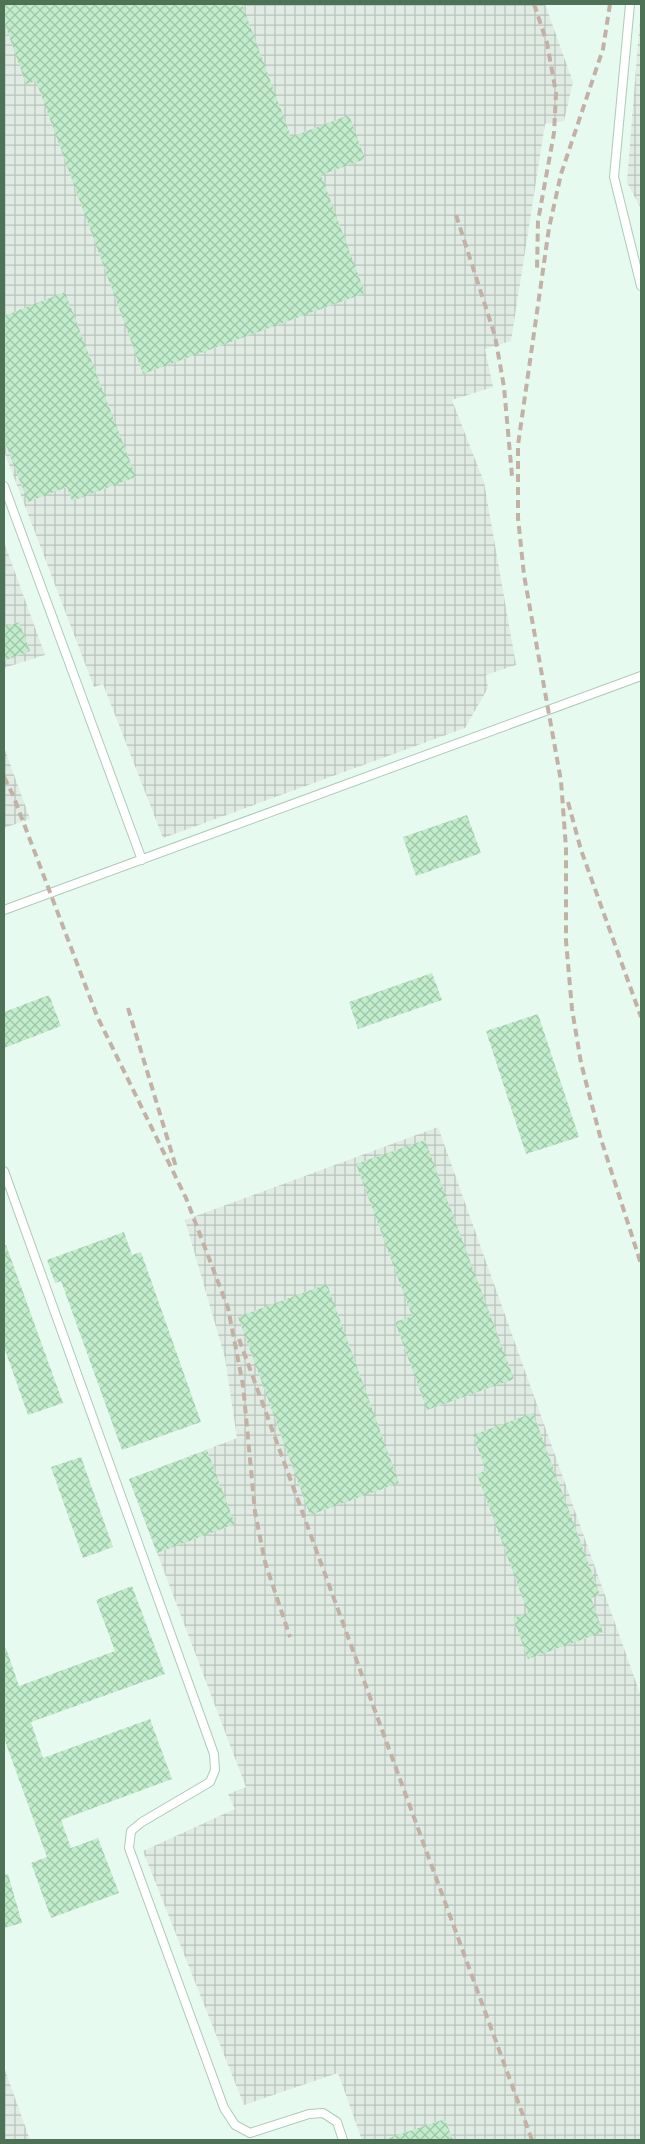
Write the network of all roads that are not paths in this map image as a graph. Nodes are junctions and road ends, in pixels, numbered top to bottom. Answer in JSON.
{"nodes":[{"id":1,"x":630,"y":4,"type":"edge"},
{"id":2,"x":641,"y":286,"type":"edge"},
{"id":3,"x":4,"y":486,"type":"edge"},
{"id":4,"x":641,"y":676,"type":"edge"},
{"id":5,"x":142,"y":860,"type":"junction"},
{"id":6,"x":4,"y":910,"type":"edge"},
{"id":7,"x":4,"y":1171,"type":"edge"},
{"id":8,"x":343,"y":2140,"type":"edge"}],
"edges":[{"from":1,"to":2,"type":"lane"},
{"from":3,"to":5,"type":"lane"},
{"from":4,"to":5,"type":"lane"},
{"from":5,"to":6,"type":"lane"},
{"from":7,"to":8,"type":"lane"}]}
